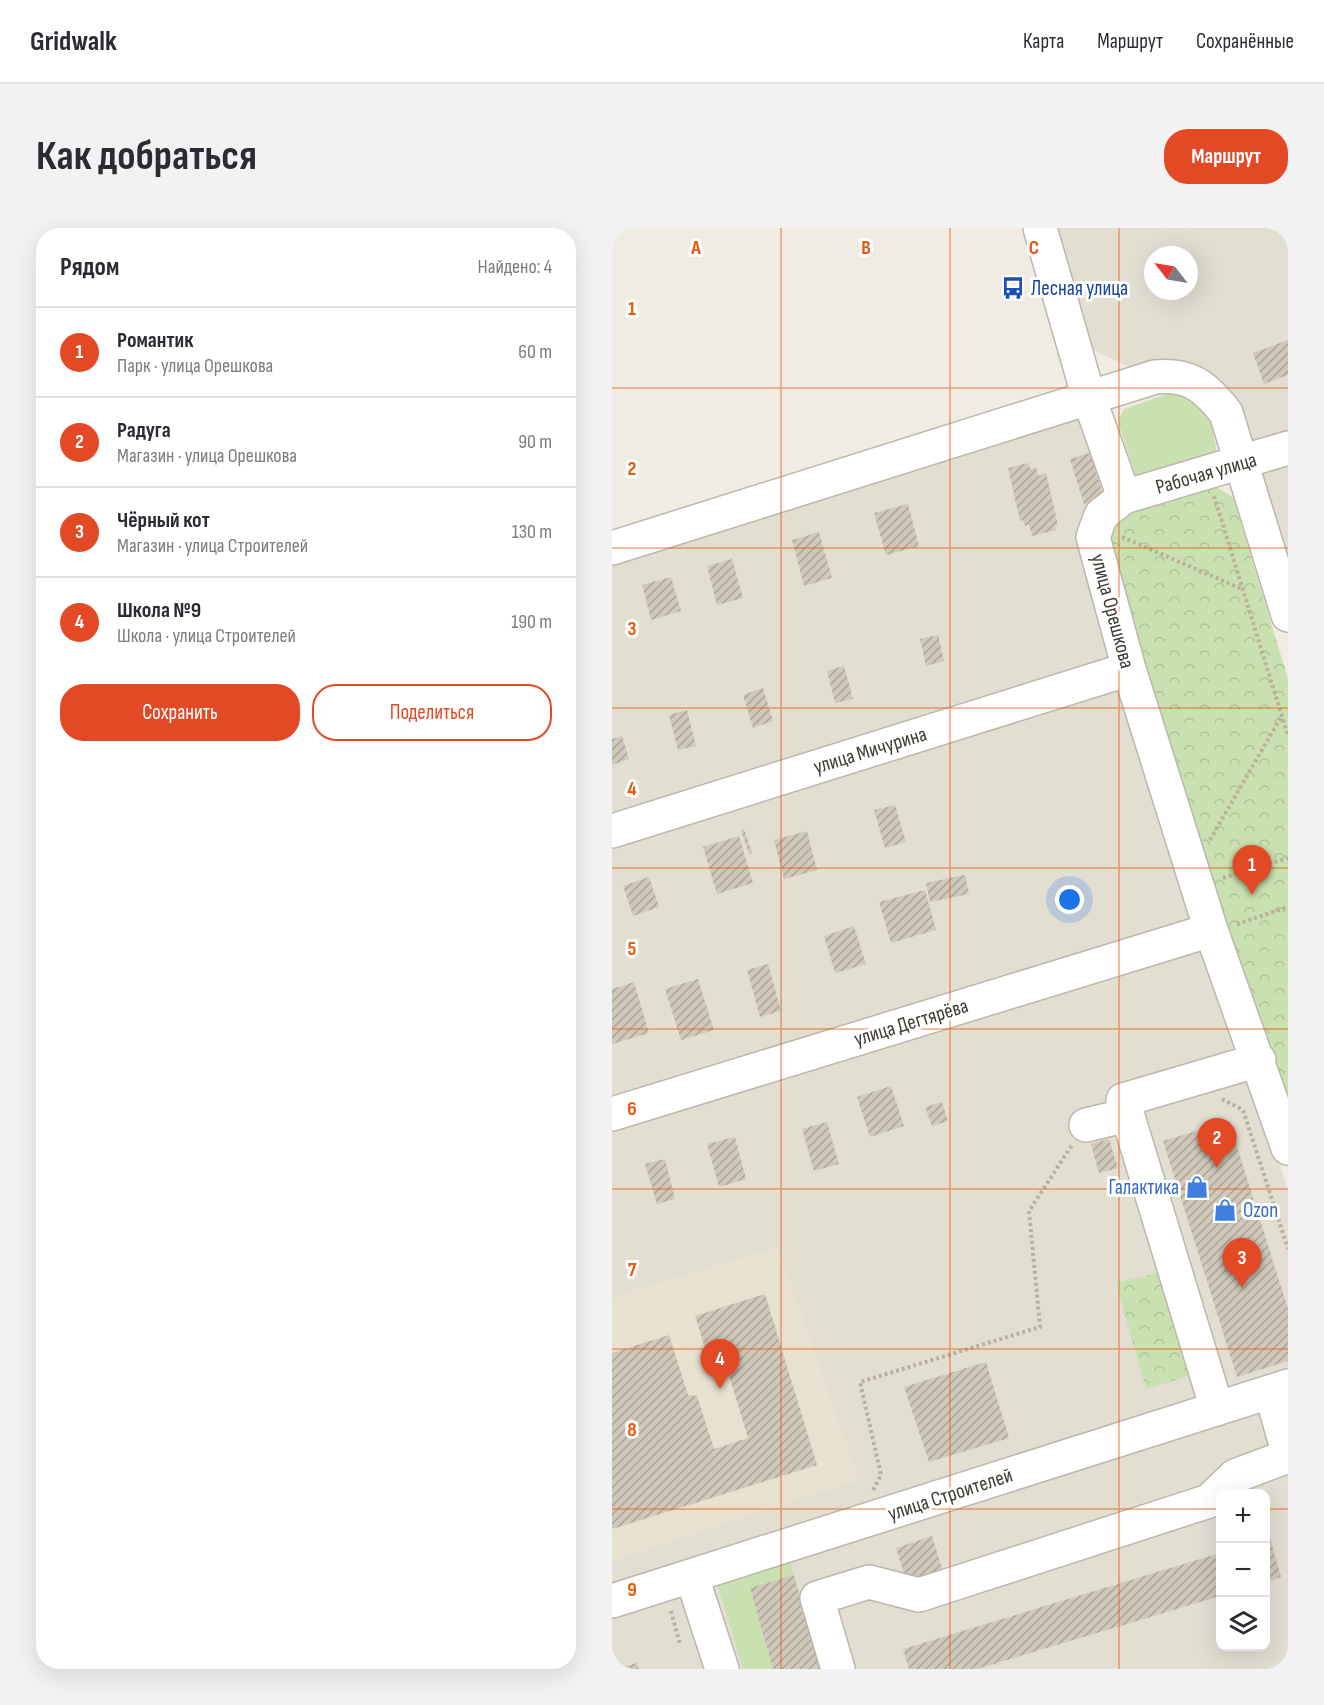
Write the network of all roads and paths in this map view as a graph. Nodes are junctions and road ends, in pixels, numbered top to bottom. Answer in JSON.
{"nodes":[{"id":1,"x":1040,"y":228,"type":"edge"},
{"id":2,"x":1089,"y":398,"type":"junction"},
{"id":3,"x":1288,"y":448,"type":"edge"},
{"id":4,"x":1243,"y":463,"type":"junction"},
{"id":5,"x":1207,"y":474,"type":"junction"},
{"id":6,"x":1124,"y":496,"type":"junction"},
{"id":7,"x":1097,"y":527,"type":"junction"},
{"id":8,"x":612,"y":548,"type":"edge"},
{"id":9,"x":1242,"y":589,"type":"junction"},
{"id":10,"x":1288,"y":615,"type":"edge"},
{"id":11,"x":1129,"y":669,"type":"junction"},
{"id":12,"x":1282,"y":716,"type":"junction"},
{"id":13,"x":1288,"y":736,"type":"edge"},
{"id":14,"x":612,"y":831,"type":"edge"},
{"id":15,"x":1288,"y":858,"type":"edge"},
{"id":16,"x":1192,"y":871,"type":"junction"},
{"id":17,"x":1226,"y":890,"type":"dead end"},
{"id":18,"x":1288,"y":907,"type":"edge"},
{"id":19,"x":1222,"y":922,"type":"junction"},
{"id":20,"x":1258,"y":1060,"type":"junction"},
{"id":21,"x":1188,"y":1081,"type":"junction"},
{"id":22,"x":612,"y":1114,"type":"edge"},
{"id":23,"x":1128,"y":1115,"type":"junction"},
{"id":24,"x":1086,"y":1125,"type":"joint"},
{"id":25,"x":1287,"y":1142,"type":"edge"},
{"id":26,"x":1288,"y":1249,"type":"edge"},
{"id":27,"x":1280,"y":1389,"type":"edge"},
{"id":28,"x":1217,"y":1409,"type":"junction"},
{"id":29,"x":1288,"y":1454,"type":"edge"},
{"id":30,"x":854,"y":1524,"type":"junction"},
{"id":31,"x":692,"y":1577,"type":"junction"},
{"id":32,"x":612,"y":1601,"type":"edge"},
{"id":33,"x":722,"y":1669,"type":"edge"},
{"id":34,"x":838,"y":1669,"type":"edge"}],
"edges":[{"from":1,"to":2,"type":"street"},
{"from":2,"to":4,"type":"street"},
{"from":2,"to":6,"type":"street"},
{"from":2,"to":8,"type":"street"},
{"from":3,"to":4,"type":"street","name":"Рабочая улица"},
{"from":4,"to":5,"type":"street","name":"Рабочая улица"},
{"from":4,"to":10,"type":"street"},
{"from":5,"to":6,"type":"street","name":"Рабочая улица"},
{"from":5,"to":9,"type":"path"},
{"from":6,"to":7,"type":"street","name":"улица Орешкова"},
{"from":7,"to":9,"type":"path"},
{"from":7,"to":11,"type":"street","name":"улица Орешкова"},
{"from":9,"to":12,"type":"path"},
{"from":11,"to":14,"type":"street","name":"улица Мичурина"},
{"from":11,"to":16,"type":"street","name":"улица Орешкова"},
{"from":12,"to":13,"type":"path"},
{"from":12,"to":16,"type":"path"},
{"from":15,"to":17,"type":"path"},
{"from":16,"to":19,"type":"street","name":"улица Орешкова"},
{"from":18,"to":19,"type":"path"},
{"from":19,"to":20,"type":"street","name":"улица Орешкова"},
{"from":19,"to":22,"type":"street","name":"улица Дегтярёва"},
{"from":20,"to":21,"type":"street"},
{"from":20,"to":25,"type":"street","name":"улица Орешкова"},
{"from":21,"to":23,"type":"street"},
{"from":21,"to":26,"type":"path"},
{"from":23,"to":24,"type":"street"},
{"from":23,"to":28,"type":"street"},
{"from":24,"to":30,"type":"path"},
{"from":27,"to":28,"type":"street","name":"улица Строителей"},
{"from":27,"to":29,"type":"street"},
{"from":28,"to":30,"type":"street","name":"улица Строителей"},
{"from":29,"to":34,"type":"street"},
{"from":30,"to":31,"type":"street","name":"улица Строителей"},
{"from":31,"to":32,"type":"street","name":"улица Строителей"},
{"from":31,"to":33,"type":"street"}]}
